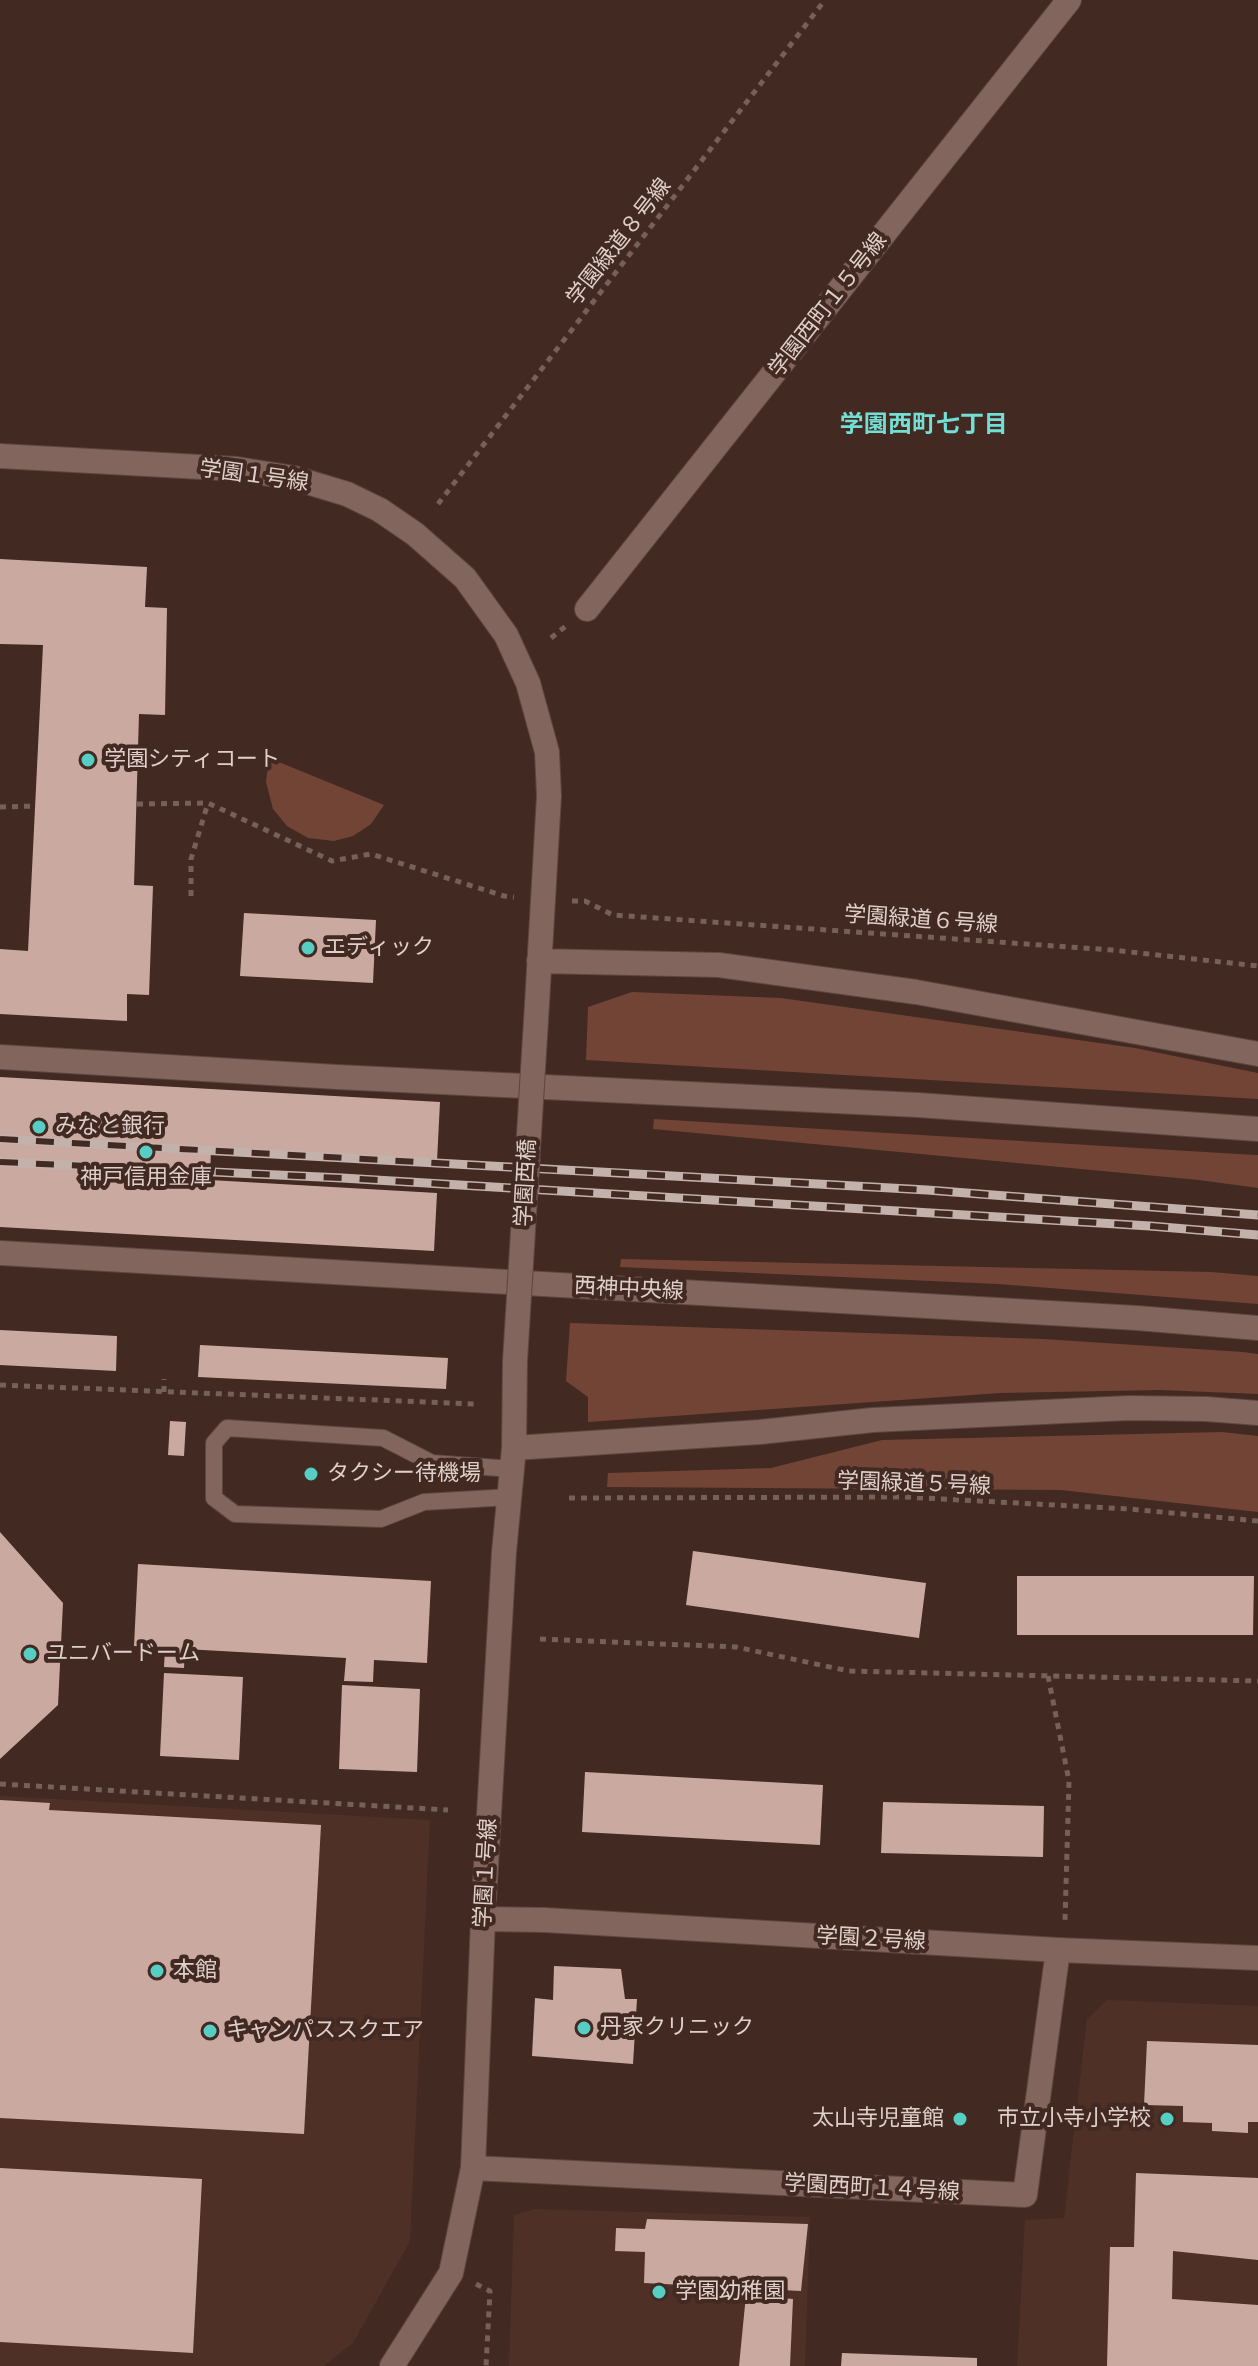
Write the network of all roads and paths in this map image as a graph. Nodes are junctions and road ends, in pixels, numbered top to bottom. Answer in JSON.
{"nodes":[{"id":1,"x":825,"y":0,"type":"edge"},
{"id":2,"x":1069,"y":0,"type":"edge"},
{"id":3,"x":0,"y":456,"type":"edge"},
{"id":4,"x":438,"y":504,"type":"dead end"},
{"id":5,"x":587,"y":609,"type":"dead end"},
{"id":6,"x":208,"y":803,"type":"junction"},
{"id":7,"x":137,"y":804,"type":"dead end"},
{"id":8,"x":35,"y":806,"type":"dead end"},
{"id":9,"x":0,"y":807,"type":"edge"},
{"id":10,"x":191,"y":896,"type":"dead end"},
{"id":11,"x":504,"y":896,"type":"dead end"},
{"id":12,"x":585,"y":901,"type":"dead end"},
{"id":13,"x":539,"y":961,"type":"junction"},
{"id":14,"x":1258,"y":966,"type":"edge"},
{"id":15,"x":537,"y":1004,"type":"joint"},
{"id":16,"x":1258,"y":1054,"type":"edge"},
{"id":17,"x":0,"y":1057,"type":"edge"},
{"id":18,"x":1258,"y":1129,"type":"edge"},
{"id":19,"x":0,"y":1253,"type":"edge"},
{"id":20,"x":1258,"y":1328,"type":"edge"},
{"id":21,"x":515,"y":1361,"type":"joint"},
{"id":22,"x":164,"y":1379,"type":"dead end"},
{"id":23,"x":0,"y":1385,"type":"edge"},
{"id":24,"x":164,"y":1392,"type":"junction"},
{"id":25,"x":475,"y":1404,"type":"dead end"},
{"id":26,"x":1258,"y":1413,"type":"edge"},
{"id":27,"x":513,"y":1459,"type":"junction"},
{"id":28,"x":510,"y":1497,"type":"junction"},
{"id":29,"x":569,"y":1498,"type":"dead end"},
{"id":30,"x":1258,"y":1521,"type":"edge"},
{"id":31,"x":540,"y":1639,"type":"dead end"},
{"id":32,"x":1048,"y":1676,"type":"junction"},
{"id":33,"x":1258,"y":1681,"type":"edge"},
{"id":34,"x":0,"y":1784,"type":"edge"},
{"id":35,"x":448,"y":1810,"type":"dead end"},
{"id":36,"x":483,"y":1919,"type":"junction"},
{"id":37,"x":1065,"y":1921,"type":"dead end"},
{"id":38,"x":1058,"y":1950,"type":"junction"},
{"id":39,"x":1258,"y":1958,"type":"edge"},
{"id":40,"x":473,"y":2168,"type":"junction"},
{"id":41,"x":451,"y":2273,"type":"junction"},
{"id":42,"x":392,"y":2366,"type":"edge"},
{"id":43,"x":486,"y":2366,"type":"edge"}],
"edges":[{"from":1,"to":4,"type":"path","name":"学園緑道８号線"},
{"from":2,"to":5,"type":"street","name":"学園西町１５号線"},
{"from":3,"to":13,"type":"street","name":"学園１号線"},
{"from":6,"to":7,"type":"path"},
{"from":6,"to":10,"type":"path"},
{"from":6,"to":11,"type":"path"},
{"from":8,"to":9,"type":"path"},
{"from":12,"to":14,"type":"path","name":"学園緑道６号線"},
{"from":13,"to":15,"type":"street","name":"学園１号線"},
{"from":13,"to":16,"type":"street"},
{"from":15,"to":21,"type":"street","name":"学園西橋","bridge":true},
{"from":17,"to":18,"type":"street"},
{"from":19,"to":20,"type":"street","name":"西神中央線"},
{"from":21,"to":27,"type":"street","name":"学園１号線"},
{"from":22,"to":24,"type":"path"},
{"from":23,"to":24,"type":"path"},
{"from":24,"to":25,"type":"path"},
{"from":26,"to":27,"type":"street"},
{"from":27,"to":28,"type":"street","name":"学園１号線"},
{"from":27,"to":28,"type":"lane"},
{"from":28,"to":36,"type":"street","name":"学園１号線"},
{"from":29,"to":30,"type":"path","name":"学園緑道５号線"},
{"from":31,"to":32,"type":"path"},
{"from":32,"to":33,"type":"path"},
{"from":32,"to":37,"type":"path"},
{"from":34,"to":35,"type":"path"},
{"from":36,"to":38,"type":"street","name":"学園２号線"},
{"from":36,"to":40,"type":"street","name":"学園１号線"},
{"from":38,"to":39,"type":"street","name":"学園２号線"},
{"from":38,"to":40,"type":"street","name":"学園西町１４号線"},
{"from":40,"to":41,"type":"street","name":"学園１号線"},
{"from":41,"to":42,"type":"street","name":"学園１号線"},
{"from":41,"to":43,"type":"path"}]}
